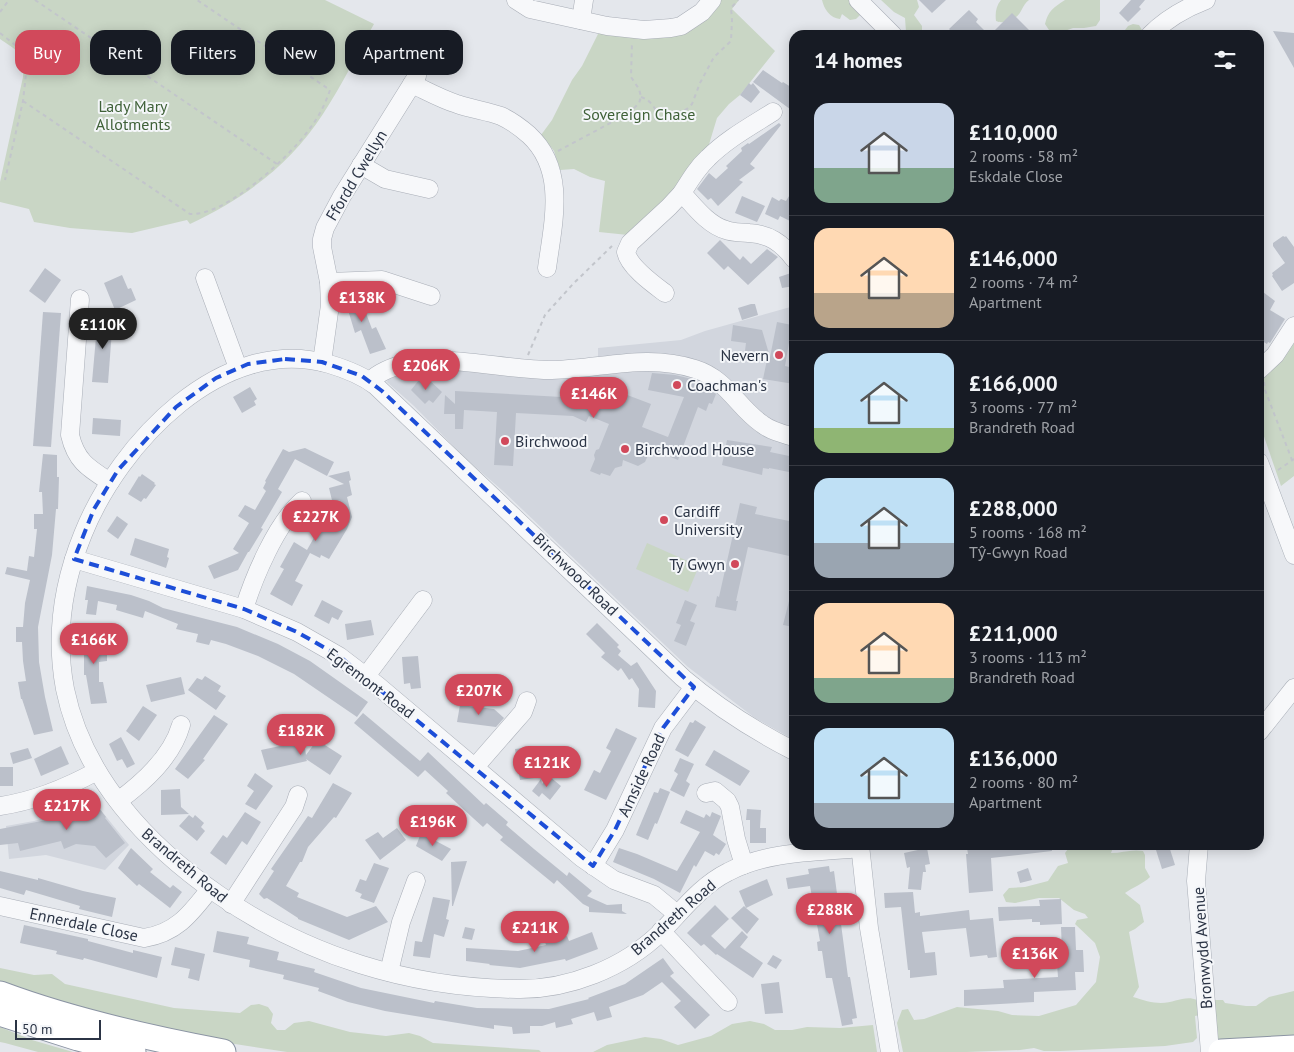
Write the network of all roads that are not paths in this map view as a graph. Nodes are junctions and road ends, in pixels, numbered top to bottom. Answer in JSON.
{"nodes":[{"id":1,"x":516,"y":0,"type":"edge"},
{"id":2,"x":584,"y":0,"type":"edge"},
{"id":3,"x":712,"y":0,"type":"edge"},
{"id":4,"x":858,"y":0,"type":"edge"},
{"id":5,"x":1206,"y":0,"type":"edge"},
{"id":6,"x":1186,"y":4,"type":"edge"},
{"id":7,"x":581,"y":20,"type":"junction"},
{"id":8,"x":888,"y":30,"type":"edge"},
{"id":9,"x":1155,"y":30,"type":"edge"},
{"id":10,"x":773,"y":112,"type":"dead end"},
{"id":11,"x":361,"y":165,"type":"junction"},
{"id":12,"x":429,"y":190,"type":"dead end"},
{"id":13,"x":682,"y":192,"type":"junction"},
{"id":14,"x":789,"y":253,"type":"edge"},
{"id":15,"x":547,"y":268,"type":"dead end"},
{"id":16,"x":205,"y":278,"type":"dead end"},
{"id":17,"x":329,"y":282,"type":"junction"},
{"id":18,"x":665,"y":293,"type":"dead end"},
{"id":19,"x":431,"y":296,"type":"dead end"},
{"id":20,"x":80,"y":299,"type":"dead end"},
{"id":21,"x":1294,"y":326,"type":"edge"},
{"id":22,"x":322,"y":362,"type":"junction"},
{"id":23,"x":238,"y":368,"type":"junction"},
{"id":24,"x":1264,"y":372,"type":"edge"},
{"id":25,"x":370,"y":381,"type":"junction"},
{"id":26,"x":789,"y":435,"type":"edge"},
{"id":27,"x":1264,"y":475,"type":"edge"},
{"id":28,"x":110,"y":482,"type":"junction"},
{"id":29,"x":302,"y":501,"type":"dead end"},
{"id":30,"x":1294,"y":556,"type":"edge"},
{"id":31,"x":74,"y":559,"type":"junction"},
{"id":32,"x":422,"y":600,"type":"dead end"},
{"id":33,"x":244,"y":609,"type":"junction"},
{"id":34,"x":366,"y":676,"type":"junction"},
{"id":35,"x":694,"y":687,"type":"junction"},
{"id":36,"x":1294,"y":688,"type":"edge"},
{"id":37,"x":527,"y":701,"type":"dead end"},
{"id":38,"x":181,"y":725,"type":"dead end"},
{"id":39,"x":1264,"y":726,"type":"edge"},
{"id":40,"x":789,"y":748,"type":"edge"},
{"id":41,"x":475,"y":767,"type":"junction"},
{"id":42,"x":97,"y":771,"type":"junction"},
{"id":43,"x":706,"y":793,"type":"dead end"},
{"id":44,"x":298,"y":794,"type":"dead end"},
{"id":45,"x":118,"y":802,"type":"junction"},
{"id":46,"x":0,"y":806,"type":"edge"},
{"id":47,"x":828,"y":850,"type":"edge"},
{"id":48,"x":860,"y":850,"type":"edge"},
{"id":49,"x":1199,"y":850,"type":"edge"},
{"id":50,"x":744,"y":865,"type":"junction"},
{"id":51,"x":593,"y":866,"type":"junction"},
{"id":52,"x":416,"y":881,"type":"dead end"},
{"id":53,"x":210,"y":889,"type":"junction"},
{"id":54,"x":231,"y":904,"type":"junction"},
{"id":55,"x":0,"y":906,"type":"edge"},
{"id":56,"x":677,"y":914,"type":"junction"},
{"id":57,"x":661,"y":931,"type":"junction"},
{"id":58,"x":389,"y":972,"type":"junction"},
{"id":59,"x":0,"y":994,"type":"edge"},
{"id":60,"x":728,"y":1002,"type":"dead end"},
{"id":61,"x":0,"y":1013,"type":"edge"},
{"id":62,"x":889,"y":1044,"type":"edge"},
{"id":63,"x":1294,"y":1048,"type":"edge"},
{"id":64,"x":133,"y":1052,"type":"edge"},
{"id":65,"x":223,"y":1052,"type":"edge"},
{"id":66,"x":1210,"y":1052,"type":"edge"},
{"id":67,"x":1222,"y":1052,"type":"edge"}],
"edges":[{"from":1,"to":7,"type":"street"},
{"from":2,"to":7,"type":"street"},
{"from":3,"to":7,"type":"street"},
{"from":4,"to":8,"type":"street"},
{"from":5,"to":6,"type":"street"},
{"from":6,"to":9,"type":"street"},
{"from":10,"to":13,"type":"street"},
{"from":11,"to":12,"type":"street"},
{"from":11,"to":15,"type":"street","name":"Ffordd Cwellyn"},
{"from":11,"to":17,"type":"street","name":"Ffordd Cwellyn"},
{"from":13,"to":14,"type":"street"},
{"from":13,"to":18,"type":"street"},
{"from":16,"to":23,"type":"street"},
{"from":17,"to":19,"type":"street"},
{"from":17,"to":22,"type":"street","name":"Ffordd Cwellyn"},
{"from":20,"to":28,"type":"street"},
{"from":21,"to":24,"type":"street"},
{"from":22,"to":23,"type":"street","name":"Brandreth Road"},
{"from":22,"to":25,"type":"street","name":"Brandreth Road"},
{"from":23,"to":28,"type":"street","name":"Brandreth Road"},
{"from":25,"to":26,"type":"street"},
{"from":25,"to":35,"type":"street","name":"Birchwood Road"},
{"from":27,"to":30,"type":"street"},
{"from":28,"to":31,"type":"street","name":"Brandreth Road"},
{"from":29,"to":33,"type":"street"},
{"from":31,"to":33,"type":"street","name":"Egremont Road"},
{"from":31,"to":42,"type":"street","name":"Brandreth Road"},
{"from":32,"to":34,"type":"street"},
{"from":33,"to":34,"type":"street","name":"Egremont Road"},
{"from":34,"to":41,"type":"street","name":"Egremont Road"},
{"from":35,"to":40,"type":"street","name":"Birchwood Road"},
{"from":35,"to":51,"type":"street","name":"Arnside Road"},
{"from":36,"to":39,"type":"street"},
{"from":37,"to":41,"type":"street"},
{"from":38,"to":45,"type":"street"},
{"from":41,"to":51,"type":"street","name":"Egremont Road"},
{"from":42,"to":45,"type":"street","name":"Brandreth Road"},
{"from":42,"to":46,"type":"street"},
{"from":43,"to":50,"type":"street"},
{"from":44,"to":54,"type":"street"},
{"from":45,"to":53,"type":"street","name":"Brandreth Road"},
{"from":47,"to":50,"type":"street","name":"Brandreth Road"},
{"from":48,"to":62,"type":"street"},
{"from":49,"to":66,"type":"street","name":"Bronwydd Avenue"},
{"from":50,"to":56,"type":"street","name":"Brandreth Road"},
{"from":51,"to":56,"type":"street","name":"Egremont Road"},
{"from":52,"to":58,"type":"street"},
{"from":53,"to":54,"type":"street","name":"Brandreth Road"},
{"from":53,"to":55,"type":"street","name":"Ennerdale Close"},
{"from":54,"to":58,"type":"street","name":"Brandreth Road"},
{"from":56,"to":57,"type":"street","name":"Brandreth Road"},
{"from":57,"to":58,"type":"street","name":"Brandreth Road"},
{"from":57,"to":60,"type":"street"},
{"from":59,"to":65,"type":"highway"},
{"from":61,"to":64,"type":"highway"},
{"from":63,"to":67,"type":"highway"}]}
